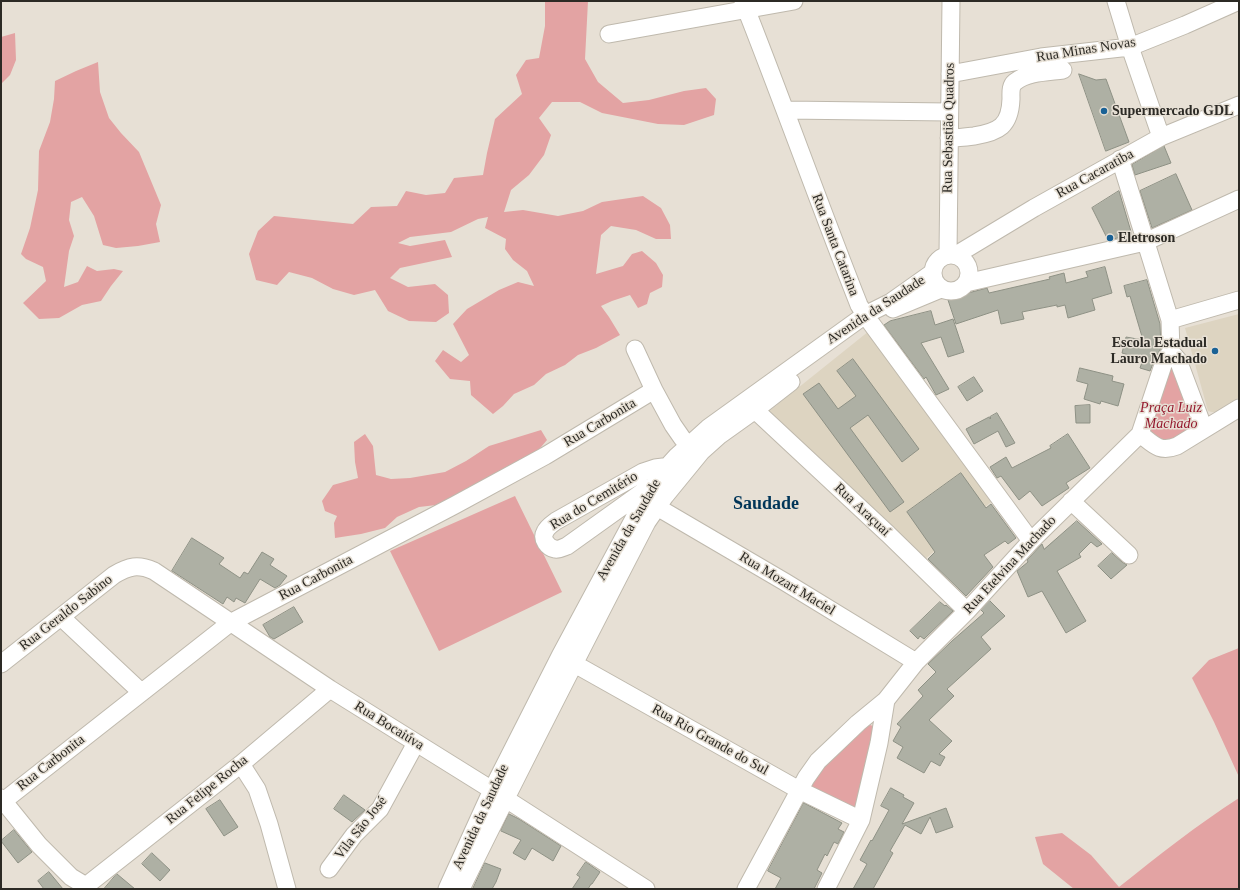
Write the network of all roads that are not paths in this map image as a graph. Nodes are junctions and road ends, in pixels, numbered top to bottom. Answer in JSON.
{"nodes":[{"id":1,"x":794,"y":1,"type":"edge"},
{"id":2,"x":951,"y":1,"type":"edge"},
{"id":3,"x":1116,"y":1,"type":"edge"},
{"id":4,"x":1239,"y":1,"type":"edge"},
{"id":5,"x":745,"y":5,"type":"edge"},
{"id":6,"x":609,"y":34,"type":"dead end"},
{"id":7,"x":1130,"y":47,"type":"junction"},
{"id":8,"x":1063,"y":70,"type":"dead end"},
{"id":9,"x":950,"y":74,"type":"junction"},
{"id":10,"x":1239,"y":105,"type":"edge"},
{"id":11,"x":786,"y":110,"type":"junction"},
{"id":12,"x":949,"y":112,"type":"junction"},
{"id":13,"x":1161,"y":137,"type":"junction"},
{"id":14,"x":949,"y":138,"type":"junction"},
{"id":15,"x":1120,"y":159,"type":"junction"},
{"id":16,"x":1239,"y":199,"type":"edge"},
{"id":17,"x":1145,"y":242,"type":"junction"},
{"id":18,"x":952,"y":255,"type":"junction"},
{"id":19,"x":932,"y":273,"type":"junction"},
{"id":20,"x":966,"y":283,"type":"junction"},
{"id":21,"x":942,"y":289,"type":"junction"},
{"id":22,"x":1239,"y":300,"type":"edge"},
{"id":23,"x":867,"y":317,"type":"junction"},
{"id":24,"x":1170,"y":320,"type":"junction"},
{"id":25,"x":635,"y":349,"type":"dead end"},
{"id":26,"x":1171,"y":352,"type":"junction"},
{"id":27,"x":654,"y":390,"type":"junction"},
{"id":28,"x":1239,"y":408,"type":"edge"},
{"id":29,"x":755,"y":410,"type":"junction"},
{"id":30,"x":1204,"y":429,"type":"junction"},
{"id":31,"x":1140,"y":434,"type":"junction"},
{"id":32,"x":694,"y":454,"type":"junction"},
{"id":33,"x":667,"y":467,"type":"junction"},
{"id":34,"x":676,"y":481,"type":"junction"},
{"id":35,"x":655,"y":482,"type":"junction"},
{"id":36,"x":1071,"y":501,"type":"junction"},
{"id":37,"x":657,"y":506,"type":"junction"},
{"id":38,"x":1031,"y":541,"type":"junction"},
{"id":39,"x":1129,"y":555,"type":"dead end"},
{"id":40,"x":133,"y":566,"type":"joint"},
{"id":41,"x":967,"y":611,"type":"junction"},
{"id":42,"x":61,"y":617,"type":"junction"},
{"id":43,"x":230,"y":623,"type":"junction"},
{"id":44,"x":567,"y":660,"type":"junction"},
{"id":45,"x":916,"y":662,"type":"junction"},
{"id":46,"x":1,"y":664,"type":"edge"},
{"id":47,"x":330,"y":689,"type":"junction"},
{"id":48,"x":141,"y":692,"type":"junction"},
{"id":49,"x":886,"y":700,"type":"junction"},
{"id":50,"x":416,"y":744,"type":"junction"},
{"id":51,"x":241,"y":764,"type":"junction"},
{"id":52,"x":799,"y":790,"type":"junction"},
{"id":53,"x":499,"y":794,"type":"junction"},
{"id":54,"x":2,"y":801,"type":"edge"},
{"id":55,"x":861,"y":820,"type":"junction"},
{"id":56,"x":329,"y":870,"type":"dead end"},
{"id":57,"x":84,"y":887,"type":"edge"},
{"id":58,"x":287,"y":889,"type":"edge"},
{"id":59,"x":447,"y":889,"type":"edge"},
{"id":60,"x":461,"y":889,"type":"edge"},
{"id":61,"x":646,"y":889,"type":"edge"},
{"id":62,"x":746,"y":889,"type":"edge"},
{"id":63,"x":826,"y":889,"type":"edge"}],
"edges":[{"from":1,"to":5,"type":"street"},
{"from":2,"to":9,"type":"street","name":"Rua Sebastião Quadros"},
{"from":3,"to":7,"type":"street"},
{"from":4,"to":7,"type":"street","name":"Rua Minas Novas"},
{"from":5,"to":6,"type":"street"},
{"from":5,"to":11,"type":"street","name":"Rua Santa Catarina"},
{"from":7,"to":9,"type":"street","name":"Rua Minas Novas"},
{"from":7,"to":13,"type":"street"},
{"from":8,"to":14,"type":"street"},
{"from":9,"to":12,"type":"street","name":"Rua Sebastião Quadros"},
{"from":10,"to":13,"type":"street","name":"Rua Cacaratiba"},
{"from":11,"to":12,"type":"street"},
{"from":11,"to":23,"type":"street","name":"Rua Santa Catarina"},
{"from":12,"to":14,"type":"street","name":"Rua Sebastião Quadros"},
{"from":13,"to":15,"type":"street","name":"Rua Cacaratiba"},
{"from":14,"to":18,"type":"street","name":"Rua Sebastião Quadros"},
{"from":15,"to":17,"type":"street"},
{"from":15,"to":18,"type":"street","name":"Rua Cacaratiba"},
{"from":16,"to":17,"type":"street"},
{"from":17,"to":20,"type":"street"},
{"from":17,"to":24,"type":"street"},
{"from":18,"to":19,"type":"street"},
{"from":18,"to":20,"type":"street"},
{"from":19,"to":21,"type":"street"},
{"from":19,"to":23,"type":"street","name":"Avenida da Saudade"},
{"from":20,"to":21,"type":"street"},
{"from":21,"to":23,"type":"street","name":"Avenida da Saudade"},
{"from":22,"to":24,"type":"street"},
{"from":23,"to":29,"type":"street","name":"Avenida da Saudade"},
{"from":23,"to":32,"type":"street","name":"Avenida da Saudade"},
{"from":23,"to":38,"type":"street","name":"Rua Santa Catarina"},
{"from":24,"to":26,"type":"street"},
{"from":25,"to":27,"type":"street"},
{"from":26,"to":30,"type":"street"},
{"from":26,"to":31,"type":"street"},
{"from":27,"to":32,"type":"street"},
{"from":27,"to":43,"type":"street","name":"Rua Carbonita"},
{"from":28,"to":30,"type":"street"},
{"from":29,"to":32,"type":"street","name":"Avenida da Saudade"},
{"from":29,"to":41,"type":"street","name":"Rua Araçuaí"},
{"from":30,"to":31,"type":"street"},
{"from":31,"to":36,"type":"street","name":"Rua Etelvina Machado"},
{"from":32,"to":33,"type":"street","name":"Avenida da Saudade"},
{"from":32,"to":34,"type":"street","name":"Avenida da Saudade"},
{"from":33,"to":35,"type":"street","name":"Avenida da Saudade"},
{"from":33,"to":35,"type":"street","name":"Rua do Cemitério"},
{"from":34,"to":35,"type":"street"},
{"from":34,"to":37,"type":"street","name":"Avenida da Saudade"},
{"from":35,"to":44,"type":"street","name":"Avenida da Saudade"},
{"from":36,"to":38,"type":"street","name":"Rua Etelvina Machado"},
{"from":36,"to":39,"type":"street"},
{"from":37,"to":44,"type":"street","name":"Avenida da Saudade"},
{"from":37,"to":45,"type":"street","name":"Rua Mozart Maciel"},
{"from":38,"to":41,"type":"street","name":"Rua Etelvina Machado"},
{"from":40,"to":42,"type":"street","name":"Rua Geraldo Sabino"},
{"from":40,"to":43,"type":"street","name":"Rua Bocaiúva"},
{"from":41,"to":45,"type":"street","name":"Rua Etelvina Machado"},
{"from":42,"to":46,"type":"street","name":"Rua Geraldo Sabino"},
{"from":42,"to":48,"type":"street"},
{"from":43,"to":47,"type":"street","name":"Rua Bocaiúva"},
{"from":43,"to":48,"type":"street","name":"Rua Carbonita"},
{"from":44,"to":52,"type":"street","name":"Rua Rio Grande do Sul"},
{"from":44,"to":53,"type":"street","name":"Avenida da Saudade"},
{"from":45,"to":49,"type":"street","name":"Rua Etelvina Machado"},
{"from":47,"to":50,"type":"street","name":"Rua Bocaiúva"},
{"from":47,"to":51,"type":"street","name":"Rua Felipe Rocha"},
{"from":48,"to":54,"type":"street","name":"Rua Carbonita"},
{"from":49,"to":52,"type":"street","name":"Rua Etelvina Machado"},
{"from":49,"to":55,"type":"street","name":"Rua Etelvina Machado"},
{"from":50,"to":53,"type":"street","name":"Rua Bocaiúva"},
{"from":50,"to":56,"type":"street","name":"Vila São José"},
{"from":51,"to":57,"type":"street","name":"Rua Felipe Rocha"},
{"from":51,"to":58,"type":"street"},
{"from":52,"to":55,"type":"street","name":"Rua Rio Grande do Sul"},
{"from":52,"to":62,"type":"street","name":"Rua Etelvina Machado"},
{"from":53,"to":59,"type":"street","name":"Avenida da Saudade"},
{"from":53,"to":60,"type":"street","name":"Avenida da Saudade"},
{"from":53,"to":61,"type":"street","name":"Rua Bocaiúva"},
{"from":54,"to":57,"type":"street"},
{"from":55,"to":63,"type":"street","name":"Rua Etelvina Machado"}]}
